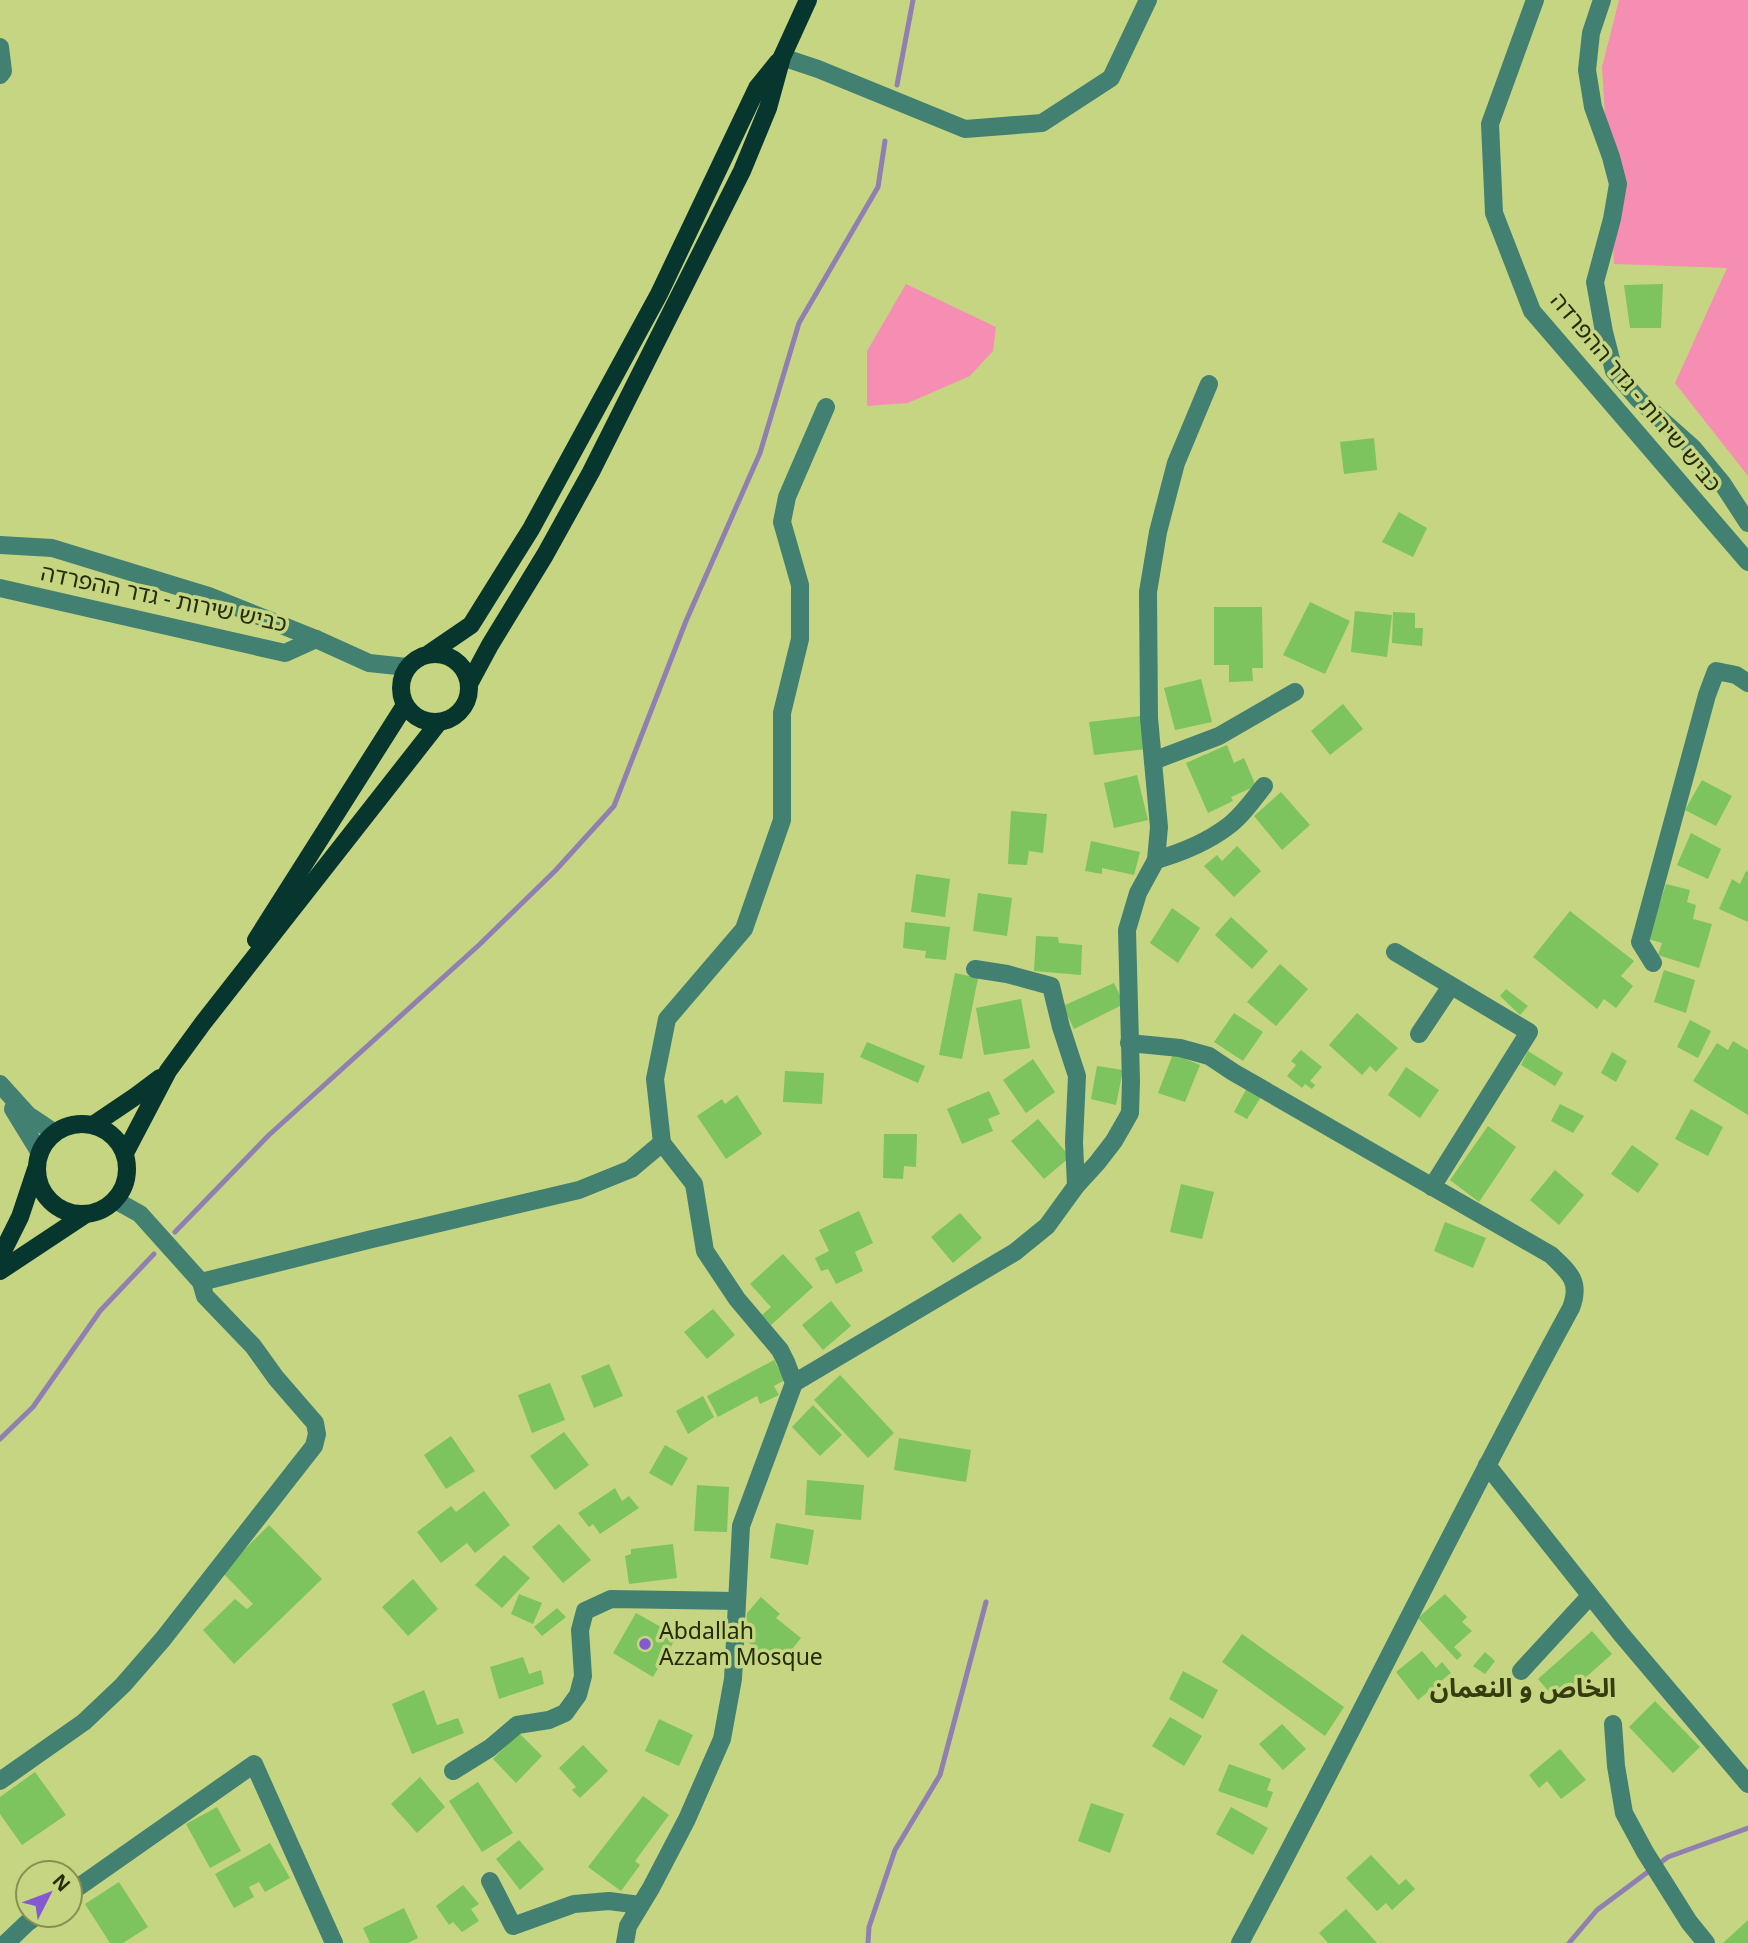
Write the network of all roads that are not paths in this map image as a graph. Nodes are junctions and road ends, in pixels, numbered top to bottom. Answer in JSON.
{"nodes":[{"id":1,"x":808,"y":0,"type":"edge"},
{"id":2,"x":1149,"y":0,"type":"edge"},
{"id":3,"x":1535,"y":0,"type":"edge"},
{"id":4,"x":1602,"y":0,"type":"edge"},
{"id":5,"x":0,"y":47,"type":"edge"},
{"id":6,"x":782,"y":57,"type":"junction"},
{"id":7,"x":0,"y":75,"type":"edge"},
{"id":8,"x":1209,"y":384,"type":"dead end"},
{"id":9,"x":826,"y":407,"type":"dead end"},
{"id":10,"x":570,"y":460,"type":"junction"},
{"id":11,"x":591,"y":472,"type":"junction"},
{"id":12,"x":1748,"y":523,"type":"edge"},
{"id":13,"x":0,"y":545,"type":"edge"},
{"id":14,"x":1748,"y":562,"type":"edge"},
{"id":15,"x":0,"y":588,"type":"edge"},
{"id":16,"x":316,"y":639,"type":"junction"},
{"id":17,"x":430,"y":653,"type":"junction"},
{"id":18,"x":407,"y":667,"type":"junction"},
{"id":19,"x":1748,"y":683,"type":"edge"},
{"id":20,"x":469,"y":684,"type":"junction"},
{"id":21,"x":1296,"y":692,"type":"dead end"},
{"id":22,"x":405,"y":705,"type":"junction"},
{"id":23,"x":439,"y":723,"type":"junction"},
{"id":24,"x":1153,"y":761,"type":"junction"},
{"id":25,"x":1264,"y":786,"type":"dead end"},
{"id":26,"x":1156,"y":860,"type":"junction"},
{"id":27,"x":1395,"y":953,"type":"dead end"},
{"id":28,"x":1653,"y":963,"type":"dead end"},
{"id":29,"x":975,"y":969,"type":"dead end"},
{"id":30,"x":1451,"y":986,"type":"junction"},
{"id":31,"x":203,"y":1023,"type":"junction"},
{"id":32,"x":1419,"y":1034,"type":"dead end"},
{"id":33,"x":1129,"y":1043,"type":"junction"},
{"id":34,"x":168,"y":1071,"type":"junction"},
{"id":35,"x":0,"y":1084,"type":"edge"},
{"id":36,"x":0,"y":1092,"type":"edge"},
{"id":37,"x":93,"y":1125,"type":"junction"},
{"id":38,"x":55,"y":1133,"type":"junction"},
{"id":39,"x":662,"y":1143,"type":"junction"},
{"id":40,"x":125,"y":1153,"type":"junction"},
{"id":41,"x":38,"y":1159,"type":"junction"},
{"id":42,"x":1076,"y":1186,"type":"junction"},
{"id":43,"x":1433,"y":1187,"type":"junction"},
{"id":44,"x":115,"y":1200,"type":"junction"},
{"id":45,"x":86,"y":1214,"type":"junction"},
{"id":46,"x":0,"y":1257,"type":"edge"},
{"id":47,"x":0,"y":1271,"type":"edge"},
{"id":48,"x":201,"y":1282,"type":"junction"},
{"id":49,"x":794,"y":1383,"type":"junction"},
{"id":50,"x":1487,"y":1465,"type":"junction"},
{"id":51,"x":1590,"y":1596,"type":"junction"},
{"id":52,"x":736,"y":1601,"type":"junction"},
{"id":53,"x":1521,"y":1671,"type":"dead end"},
{"id":54,"x":1613,"y":1724,"type":"dead end"},
{"id":55,"x":453,"y":1771,"type":"dead end"},
{"id":56,"x":0,"y":1781,"type":"edge"},
{"id":57,"x":1748,"y":1784,"type":"edge"},
{"id":58,"x":489,"y":1881,"type":"dead end"},
{"id":59,"x":84,"y":1883,"type":"edge"},
{"id":60,"x":640,"y":1905,"type":"junction"},
{"id":61,"x":21,"y":1929,"type":"edge"},
{"id":62,"x":624,"y":1942,"type":"edge"},
{"id":63,"x":6,"y":1943,"type":"edge"},
{"id":64,"x":334,"y":1943,"type":"edge"},
{"id":65,"x":1240,"y":1943,"type":"edge"},
{"id":66,"x":1706,"y":1943,"type":"edge"}],
"edges":[{"from":1,"to":6,"type":"main road"},
{"from":2,"to":6,"type":"street"},
{"from":3,"to":14,"type":"street","name":"כביש שירות - גדר ההפרדה"},
{"from":4,"to":12,"type":"street"},
{"from":5,"to":7,"type":"street"},
{"from":6,"to":10,"type":"main road"},
{"from":6,"to":11,"type":"main road"},
{"from":8,"to":24,"type":"street"},
{"from":9,"to":39,"type":"street"},
{"from":10,"to":11,"type":"main road"},
{"from":10,"to":17,"type":"main road"},
{"from":11,"to":20,"type":"main road"},
{"from":13,"to":16,"type":"street"},
{"from":15,"to":16,"type":"street","name":"כביש שירות - גדר ההפרדה"},
{"from":16,"to":18,"type":"street"},
{"from":17,"to":18,"type":"main road"},
{"from":17,"to":20,"type":"main road"},
{"from":18,"to":22,"type":"main road"},
{"from":19,"to":28,"type":"street"},
{"from":20,"to":23,"type":"main road"},
{"from":21,"to":24,"type":"street"},
{"from":22,"to":23,"type":"main road"},
{"from":22,"to":31,"type":"main road"},
{"from":23,"to":31,"type":"main road"},
{"from":24,"to":26,"type":"street"},
{"from":25,"to":26,"type":"street"},
{"from":26,"to":33,"type":"street"},
{"from":27,"to":30,"type":"street"},
{"from":29,"to":42,"type":"street"},
{"from":30,"to":32,"type":"street"},
{"from":30,"to":43,"type":"street"},
{"from":31,"to":34,"type":"main road"},
{"from":33,"to":42,"type":"street"},
{"from":33,"to":43,"type":"street"},
{"from":34,"to":37,"type":"main road"},
{"from":34,"to":40,"type":"main road"},
{"from":35,"to":38,"type":"street"},
{"from":36,"to":41,"type":"street"},
{"from":37,"to":38,"type":"main road"},
{"from":37,"to":40,"type":"main road"},
{"from":38,"to":41,"type":"main road"},
{"from":39,"to":48,"type":"street"},
{"from":39,"to":49,"type":"street"},
{"from":40,"to":44,"type":"main road"},
{"from":41,"to":45,"type":"main road"},
{"from":41,"to":46,"type":"main road"},
{"from":42,"to":49,"type":"street"},
{"from":43,"to":50,"type":"street"},
{"from":44,"to":45,"type":"main road"},
{"from":44,"to":48,"type":"street"},
{"from":45,"to":47,"type":"main road"},
{"from":48,"to":56,"type":"street"},
{"from":49,"to":52,"type":"street"},
{"from":50,"to":51,"type":"street"},
{"from":50,"to":65,"type":"street"},
{"from":51,"to":53,"type":"street"},
{"from":51,"to":57,"type":"street"},
{"from":52,"to":55,"type":"street"},
{"from":52,"to":60,"type":"street"},
{"from":54,"to":66,"type":"street"},
{"from":58,"to":60,"type":"street"},
{"from":59,"to":64,"type":"street"},
{"from":60,"to":62,"type":"street"},
{"from":61,"to":63,"type":"street"}]}
